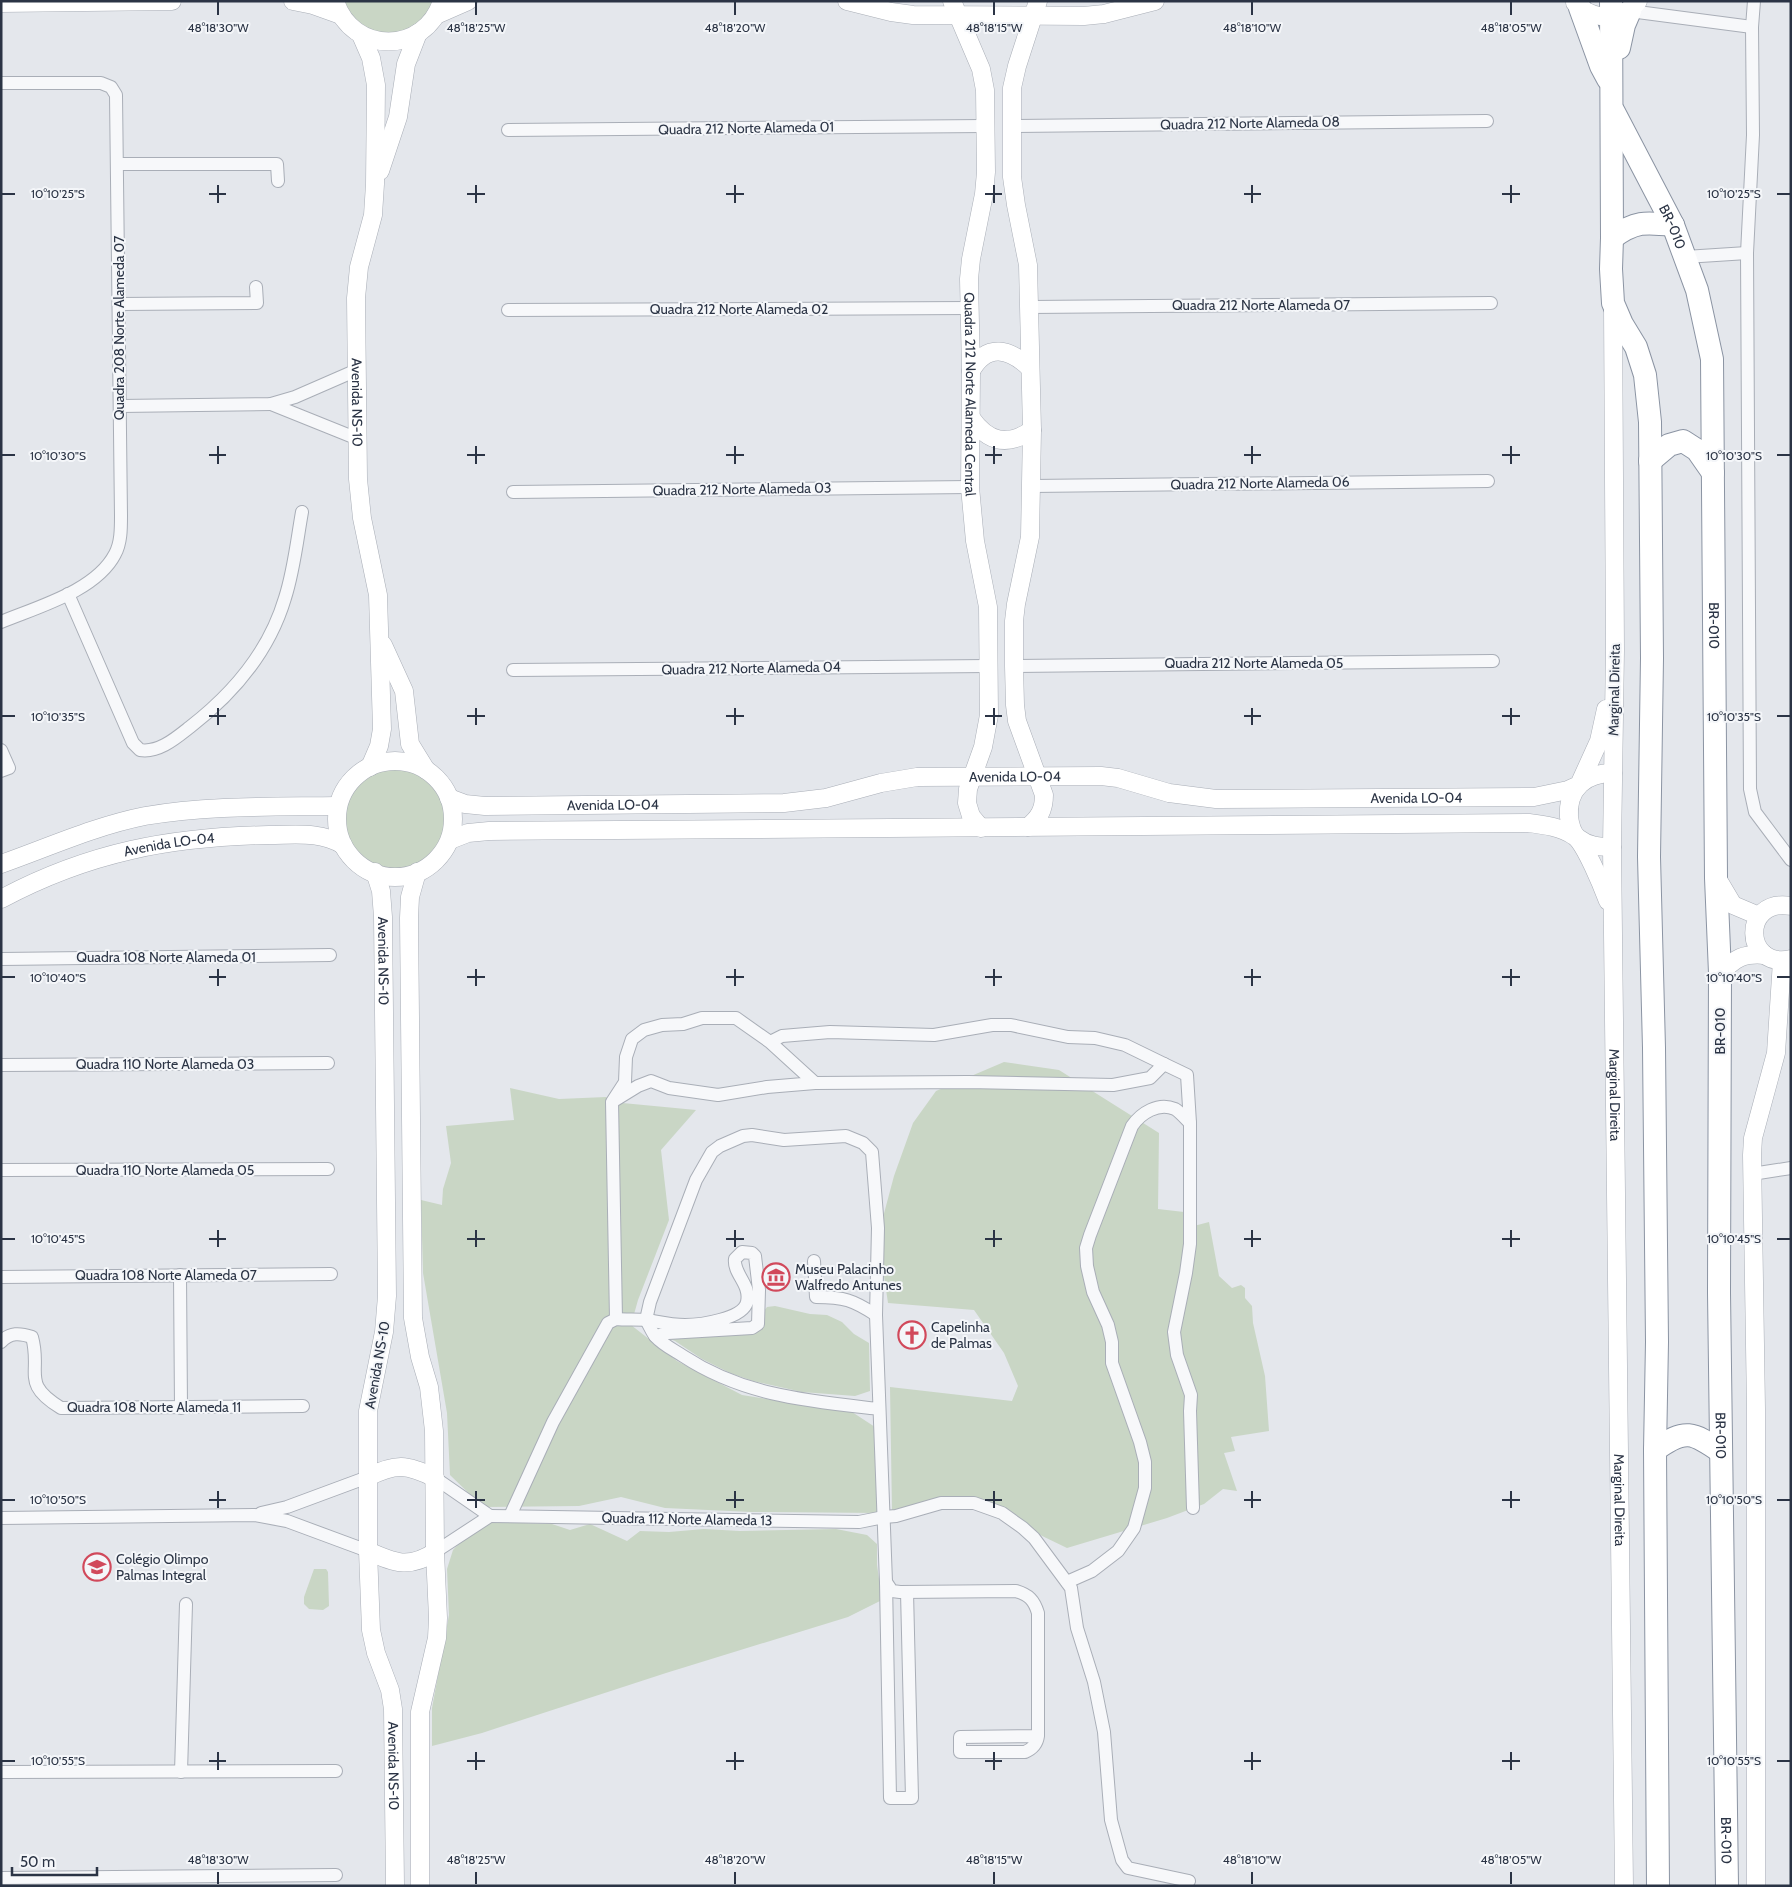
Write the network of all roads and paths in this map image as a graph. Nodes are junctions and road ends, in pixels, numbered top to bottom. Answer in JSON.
{"nodes":[{"id":1,"x":172,"y":1,"type":"edge"},
{"id":2,"x":293,"y":1,"type":"edge"},
{"id":3,"x":468,"y":1,"type":"edge"},
{"id":4,"x":847,"y":1,"type":"edge"},
{"id":5,"x":1155,"y":1,"type":"edge"},
{"id":6,"x":1754,"y":1,"type":"edge"},
{"id":7,"x":1,"y":3,"type":"edge"},
{"id":8,"x":1575,"y":3,"type":"edge"},
{"id":9,"x":338,"y":8,"type":"edge"},
{"id":10,"x":439,"y":8,"type":"edge"},
{"id":11,"x":956,"y":8,"type":"edge"},
{"id":12,"x":1035,"y":8,"type":"edge"},
{"id":13,"x":1622,"y":8,"type":"edge"},
{"id":14,"x":1752,"y":27,"type":"junction"},
{"id":15,"x":418,"y":33,"type":"junction"},
{"id":16,"x":361,"y":35,"type":"junction"},
{"id":17,"x":1611,"y":78,"type":"junction"},
{"id":18,"x":1,"y":83,"type":"edge"},
{"id":19,"x":1611,"y":107,"type":"junction"},
{"id":20,"x":1488,"y":120,"type":"dead end"},
{"id":21,"x":985,"y":126,"type":"junction"},
{"id":22,"x":1012,"y":126,"type":"junction"},
{"id":23,"x":508,"y":130,"type":"dead end"},
{"id":24,"x":118,"y":164,"type":"junction"},
{"id":25,"x":278,"y":182,"type":"dead end"},
{"id":26,"x":375,"y":184,"type":"junction"},
{"id":27,"x":1673,"y":225,"type":"junction"},
{"id":28,"x":1612,"y":238,"type":"junction"},
{"id":29,"x":1747,"y":253,"type":"junction"},
{"id":30,"x":1685,"y":257,"type":"junction"},
{"id":31,"x":256,"y":287,"type":"dead end"},
{"id":32,"x":1491,"y":303,"type":"dead end"},
{"id":33,"x":119,"y":304,"type":"junction"},
{"id":34,"x":1613,"y":304,"type":"junction"},
{"id":35,"x":1030,"y":307,"type":"junction"},
{"id":36,"x":970,"y":308,"type":"junction"},
{"id":37,"x":508,"y":310,"type":"dead end"},
{"id":38,"x":1030,"y":368,"type":"junction"},
{"id":39,"x":358,"y":370,"type":"junction"},
{"id":40,"x":971,"y":371,"type":"junction"},
{"id":41,"x":271,"y":404,"type":"junction"},
{"id":42,"x":120,"y":406,"type":"junction"},
{"id":43,"x":971,"y":418,"type":"junction"},
{"id":44,"x":1032,"y":430,"type":"junction"},
{"id":45,"x":358,"y":439,"type":"junction"},
{"id":46,"x":1650,"y":461,"type":"junction"},
{"id":47,"x":1713,"y":473,"type":"junction"},
{"id":48,"x":1488,"y":481,"type":"dead end"},
{"id":49,"x":1032,"y":486,"type":"junction"},
{"id":50,"x":970,"y":487,"type":"junction"},
{"id":51,"x":513,"y":492,"type":"dead end"},
{"id":52,"x":302,"y":512,"type":"dead end"},
{"id":53,"x":68,"y":594,"type":"junction"},
{"id":54,"x":1,"y":622,"type":"edge"},
{"id":55,"x":379,"y":622,"type":"junction"},
{"id":56,"x":1615,"y":650,"type":"junction"},
{"id":57,"x":1494,"y":661,"type":"dead end"},
{"id":58,"x":989,"y":666,"type":"junction"},
{"id":59,"x":1014,"y":666,"type":"junction"},
{"id":60,"x":513,"y":670,"type":"dead end"},
{"id":61,"x":1,"y":750,"type":"edge"},
{"id":62,"x":370,"y":767,"type":"junction"},
{"id":63,"x":426,"y":770,"type":"junction"},
{"id":64,"x":1,"y":771,"type":"edge"},
{"id":65,"x":1613,"y":773,"type":"junction"},
{"id":66,"x":973,"y":776,"type":"junction"},
{"id":67,"x":1036,"y":776,"type":"junction"},
{"id":68,"x":1579,"y":785,"type":"junction"},
{"id":69,"x":450,"y":798,"type":"junction"},
{"id":70,"x":338,"y":806,"type":"junction"},
{"id":71,"x":1028,"y":827,"type":"junction"},
{"id":72,"x":981,"y":828,"type":"junction"},
{"id":73,"x":1576,"y":837,"type":"junction"},
{"id":74,"x":450,"y":840,"type":"junction"},
{"id":75,"x":343,"y":846,"type":"junction"},
{"id":76,"x":1612,"y":847,"type":"junction"},
{"id":77,"x":1791,"y":860,"type":"edge"},
{"id":78,"x":1,"y":864,"type":"edge"},
{"id":79,"x":375,"y":872,"type":"junction"},
{"id":80,"x":417,"y":872,"type":"junction"},
{"id":81,"x":1716,"y":878,"type":"junction"},
{"id":82,"x":1,"y":899,"type":"edge"},
{"id":83,"x":1791,"y":906,"type":"edge"},
{"id":84,"x":1612,"y":912,"type":"junction"},
{"id":85,"x":1759,"y":916,"type":"junction"},
{"id":86,"x":1765,"y":955,"type":"junction"},
{"id":87,"x":330,"y":956,"type":"dead end"},
{"id":88,"x":1,"y":959,"type":"edge"},
{"id":89,"x":1787,"y":960,"type":"edge"},
{"id":90,"x":1720,"y":973,"type":"junction"},
{"id":91,"x":770,"y":1042,"type":"junction"},
{"id":92,"x":328,"y":1063,"type":"dead end"},
{"id":93,"x":1164,"y":1064,"type":"junction"},
{"id":94,"x":1,"y":1066,"type":"edge"},
{"id":95,"x":816,"y":1084,"type":"junction"},
{"id":96,"x":612,"y":1102,"type":"junction"},
{"id":97,"x":1190,"y":1123,"type":"junction"},
{"id":98,"x":1791,"y":1168,"type":"edge"},
{"id":99,"x":328,"y":1169,"type":"dead end"},
{"id":100,"x":1,"y":1170,"type":"edge"},
{"id":101,"x":1752,"y":1174,"type":"junction"},
{"id":102,"x":814,"y":1261,"type":"dead end"},
{"id":103,"x":331,"y":1274,"type":"dead end"},
{"id":104,"x":180,"y":1275,"type":"junction"},
{"id":105,"x":1,"y":1277,"type":"edge"},
{"id":106,"x":876,"y":1315,"type":"junction"},
{"id":107,"x":616,"y":1318,"type":"junction"},
{"id":108,"x":646,"y":1320,"type":"junction"},
{"id":109,"x":654,"y":1336,"type":"junction"},
{"id":110,"x":1,"y":1342,"type":"edge"},
{"id":111,"x":304,"y":1406,"type":"dead end"},
{"id":112,"x":181,"y":1408,"type":"junction"},
{"id":113,"x":879,"y":1409,"type":"junction"},
{"id":114,"x":1655,"y":1450,"type":"junction"},
{"id":115,"x":1721,"y":1452,"type":"junction"},
{"id":116,"x":368,"y":1477,"type":"junction"},
{"id":117,"x":435,"y":1478,"type":"junction"},
{"id":118,"x":1193,"y":1508,"type":"dead end"},
{"id":119,"x":254,"y":1515,"type":"junction"},
{"id":120,"x":490,"y":1516,"type":"junction"},
{"id":121,"x":510,"y":1516,"type":"junction"},
{"id":122,"x":884,"y":1517,"type":"junction"},
{"id":123,"x":1,"y":1518,"type":"edge"},
{"id":124,"x":368,"y":1552,"type":"junction"},
{"id":125,"x":435,"y":1552,"type":"junction"},
{"id":126,"x":886,"y":1582,"type":"junction"},
{"id":127,"x":1066,"y":1582,"type":"junction"},
{"id":128,"x":907,"y":1592,"type":"junction"},
{"id":129,"x":186,"y":1604,"type":"dead end"},
{"id":130,"x":1038,"y":1736,"type":"junction"},
{"id":131,"x":336,"y":1771,"type":"dead end"},
{"id":132,"x":1,"y":1772,"type":"edge"},
{"id":133,"x":181,"y":1772,"type":"junction"},
{"id":134,"x":336,"y":1875,"type":"dead end"},
{"id":135,"x":1,"y":1878,"type":"edge"},
{"id":136,"x":1189,"y":1881,"type":"dead end"},
{"id":137,"x":395,"y":1886,"type":"edge"},
{"id":138,"x":420,"y":1886,"type":"edge"},
{"id":139,"x":1624,"y":1886,"type":"edge"},
{"id":140,"x":1658,"y":1886,"type":"edge"},
{"id":141,"x":1727,"y":1886,"type":"edge"},
{"id":142,"x":1756,"y":1886,"type":"edge"}],
"edges":[{"from":1,"to":7,"type":"street"},
{"from":2,"to":9,"type":"street"},
{"from":3,"to":10,"type":"street"},
{"from":4,"to":11,"type":"street"},
{"from":5,"to":12,"type":"street"},
{"from":6,"to":14,"type":"street"},
{"from":8,"to":13,"type":"street"},
{"from":8,"to":17,"type":"highway"},
{"from":9,"to":16,"type":"street","name":"Avenida NS-10"},
{"from":10,"to":15,"type":"street","name":"Avenida NS-10"},
{"from":11,"to":12,"type":"street"},
{"from":11,"to":21,"type":"street","name":"Quadra 212 Norte Alameda Central"},
{"from":12,"to":22,"type":"street"},
{"from":13,"to":14,"type":"street"},
{"from":13,"to":17,"type":"highway"},
{"from":14,"to":29,"type":"street"},
{"from":15,"to":16,"type":"street","name":"Avenida NS-10"},
{"from":15,"to":26,"type":"street","name":"Avenida NS-10"},
{"from":16,"to":26,"type":"street","name":"Avenida NS-10"},
{"from":17,"to":19,"type":"highway"},
{"from":18,"to":24,"type":"street","name":"Quadra 208 Norte Alameda 07"},
{"from":19,"to":27,"type":"highway","name":"BR-010"},
{"from":19,"to":28,"type":"highway"},
{"from":20,"to":22,"type":"street","name":"Quadra 212 Norte Alameda 08"},
{"from":21,"to":23,"type":"street","name":"Quadra 212 Norte Alameda 01"},
{"from":21,"to":36,"type":"street","name":"Quadra 212 Norte Alameda Central"},
{"from":22,"to":35,"type":"street"},
{"from":24,"to":25,"type":"street"},
{"from":24,"to":33,"type":"street","name":"Quadra 208 Norte Alameda 07"},
{"from":26,"to":39,"type":"street","name":"Avenida NS-10"},
{"from":27,"to":28,"type":"highway"},
{"from":27,"to":30,"type":"highway","name":"BR-010"},
{"from":28,"to":34,"type":"highway"},
{"from":29,"to":30,"type":"street"},
{"from":29,"to":77,"type":"street"},
{"from":30,"to":47,"type":"highway","name":"BR-010"},
{"from":31,"to":33,"type":"street"},
{"from":32,"to":35,"type":"street","name":"Quadra 212 Norte Alameda 07"},
{"from":33,"to":42,"type":"street","name":"Quadra 208 Norte Alameda 07"},
{"from":34,"to":46,"type":"highway"},
{"from":34,"to":56,"type":"street","name":"Marginal Direita"},
{"from":35,"to":38,"type":"street"},
{"from":36,"to":37,"type":"street","name":"Quadra 212 Norte Alameda 02"},
{"from":36,"to":40,"type":"street","name":"Quadra 212 Norte Alameda Central"},
{"from":38,"to":40,"type":"street"},
{"from":38,"to":44,"type":"street"},
{"from":39,"to":41,"type":"street"},
{"from":39,"to":45,"type":"street","name":"Avenida NS-10"},
{"from":40,"to":43,"type":"street","name":"Quadra 212 Norte Alameda Central"},
{"from":41,"to":42,"type":"street"},
{"from":41,"to":45,"type":"street"},
{"from":42,"to":53,"type":"street","name":"Quadra 208 Norte Alameda 07"},
{"from":43,"to":44,"type":"street"},
{"from":43,"to":50,"type":"street","name":"Quadra 212 Norte Alameda Central"},
{"from":44,"to":49,"type":"street"},
{"from":45,"to":55,"type":"street","name":"Avenida NS-10"},
{"from":46,"to":47,"type":"highway"},
{"from":46,"to":114,"type":"highway"},
{"from":47,"to":81,"type":"highway","name":"BR-010"},
{"from":48,"to":49,"type":"street","name":"Quadra 212 Norte Alameda 06"},
{"from":49,"to":59,"type":"street"},
{"from":50,"to":51,"type":"street","name":"Quadra 212 Norte Alameda 03"},
{"from":50,"to":58,"type":"street","name":"Quadra 212 Norte Alameda Central"},
{"from":52,"to":53,"type":"street"},
{"from":53,"to":54,"type":"street","name":"Quadra 208 Norte Alameda 07"},
{"from":55,"to":62,"type":"street","name":"Avenida NS-10"},
{"from":55,"to":63,"type":"street","name":"Avenida NS-10"},
{"from":56,"to":65,"type":"street","name":"Marginal Direita"},
{"from":56,"to":68,"type":"street"},
{"from":57,"to":59,"type":"street","name":"Quadra 212 Norte Alameda 05"},
{"from":58,"to":60,"type":"street","name":"Quadra 212 Norte Alameda 04"},
{"from":58,"to":66,"type":"street","name":"Quadra 212 Norte Alameda Central"},
{"from":59,"to":67,"type":"street"},
{"from":61,"to":64,"type":"street"},
{"from":62,"to":63,"type":"street","name":"Avenida NS-10"},
{"from":62,"to":70,"type":"street","name":"Avenida NS-10"},
{"from":63,"to":69,"type":"street","name":"Avenida NS-10"},
{"from":65,"to":68,"type":"street","name":"Avenida LO-04"},
{"from":65,"to":76,"type":"street","name":"Marginal Direita"},
{"from":66,"to":67,"type":"street","name":"Avenida LO-04"},
{"from":66,"to":69,"type":"street","name":"Avenida LO-04"},
{"from":66,"to":72,"type":"street"},
{"from":67,"to":68,"type":"street","name":"Avenida LO-04"},
{"from":67,"to":71,"type":"street"},
{"from":68,"to":73,"type":"street"},
{"from":69,"to":74,"type":"street"},
{"from":70,"to":75,"type":"street","name":"Avenida NS-10"},
{"from":70,"to":78,"type":"street"},
{"from":71,"to":72,"type":"street","name":"Avenida LO-04"},
{"from":71,"to":73,"type":"street","name":"Avenida LO-04"},
{"from":72,"to":74,"type":"street","name":"Avenida LO-04"},
{"from":73,"to":76,"type":"street","name":"Avenida LO-04"},
{"from":73,"to":84,"type":"street"},
{"from":74,"to":80,"type":"street"},
{"from":75,"to":79,"type":"street"},
{"from":75,"to":82,"type":"street","name":"Avenida LO-04"},
{"from":76,"to":84,"type":"street","name":"Marginal Direita"},
{"from":79,"to":80,"type":"street"},
{"from":79,"to":116,"type":"street","name":"Avenida NS-10"},
{"from":80,"to":117,"type":"street","name":"Avenida NS-10"},
{"from":81,"to":85,"type":"street"},
{"from":81,"to":90,"type":"highway","name":"BR-010"},
{"from":83,"to":85,"type":"street"},
{"from":84,"to":139,"type":"street","name":"Marginal Direita"},
{"from":85,"to":86,"type":"street"},
{"from":86,"to":89,"type":"street"},
{"from":86,"to":90,"type":"street"},
{"from":87,"to":88,"type":"street","name":"Quadra 108 Norte Alameda 01"},
{"from":89,"to":101,"type":"street"},
{"from":90,"to":115,"type":"highway","name":"BR-010"},
{"from":91,"to":93,"type":"street"},
{"from":91,"to":95,"type":"street"},
{"from":91,"to":96,"type":"street"},
{"from":92,"to":94,"type":"street","name":"Quadra 110 Norte Alameda 03"},
{"from":93,"to":95,"type":"street"},
{"from":93,"to":97,"type":"street"},
{"from":95,"to":96,"type":"street"},
{"from":96,"to":107,"type":"street"},
{"from":97,"to":118,"type":"street"},
{"from":97,"to":127,"type":"street"},
{"from":98,"to":101,"type":"street"},
{"from":99,"to":100,"type":"street","name":"Quadra 110 Norte Alameda 05"},
{"from":101,"to":142,"type":"street"},
{"from":102,"to":106,"type":"street"},
{"from":103,"to":104,"type":"street","name":"Quadra 108 Norte Alameda 07"},
{"from":104,"to":105,"type":"street","name":"Quadra 108 Norte Alameda 07"},
{"from":104,"to":112,"type":"street"},
{"from":106,"to":108,"type":"street"},
{"from":106,"to":113,"type":"street"},
{"from":107,"to":108,"type":"street"},
{"from":107,"to":121,"type":"street"},
{"from":108,"to":109,"type":"street"},
{"from":108,"to":109,"type":"street"},
{"from":109,"to":113,"type":"street"},
{"from":110,"to":112,"type":"street","name":"Quadra 108 Norte Alameda 11"},
{"from":111,"to":112,"type":"street","name":"Quadra 108 Norte Alameda 11"},
{"from":113,"to":122,"type":"street"},
{"from":114,"to":115,"type":"highway"},
{"from":114,"to":140,"type":"highway"},
{"from":115,"to":141,"type":"highway","name":"BR-010"},
{"from":116,"to":117,"type":"street"},
{"from":116,"to":119,"type":"street"},
{"from":116,"to":124,"type":"street","name":"Avenida NS-10"},
{"from":117,"to":120,"type":"street"},
{"from":117,"to":125,"type":"street","name":"Avenida NS-10"},
{"from":119,"to":123,"type":"street"},
{"from":119,"to":124,"type":"street"},
{"from":120,"to":121,"type":"street","name":"Quadra 112 Norte Alameda 13"},
{"from":120,"to":125,"type":"street"},
{"from":121,"to":122,"type":"street","name":"Quadra 112 Norte Alameda 13"},
{"from":122,"to":126,"type":"street"},
{"from":122,"to":127,"type":"street","name":"Quadra 112 Norte Alameda 13"},
{"from":124,"to":125,"type":"street"},
{"from":124,"to":137,"type":"street","name":"Avenida NS-10"},
{"from":125,"to":138,"type":"street","name":"Avenida NS-10"},
{"from":126,"to":128,"type":"street"},
{"from":126,"to":128,"type":"street"},
{"from":127,"to":136,"type":"street","name":"Quadra 112 Norte Alameda 13"},
{"from":128,"to":130,"type":"street"},
{"from":129,"to":133,"type":"street"},
{"from":130,"to":130,"type":"street"},
{"from":131,"to":133,"type":"street"},
{"from":132,"to":133,"type":"street"},
{"from":134,"to":135,"type":"street"}]}
